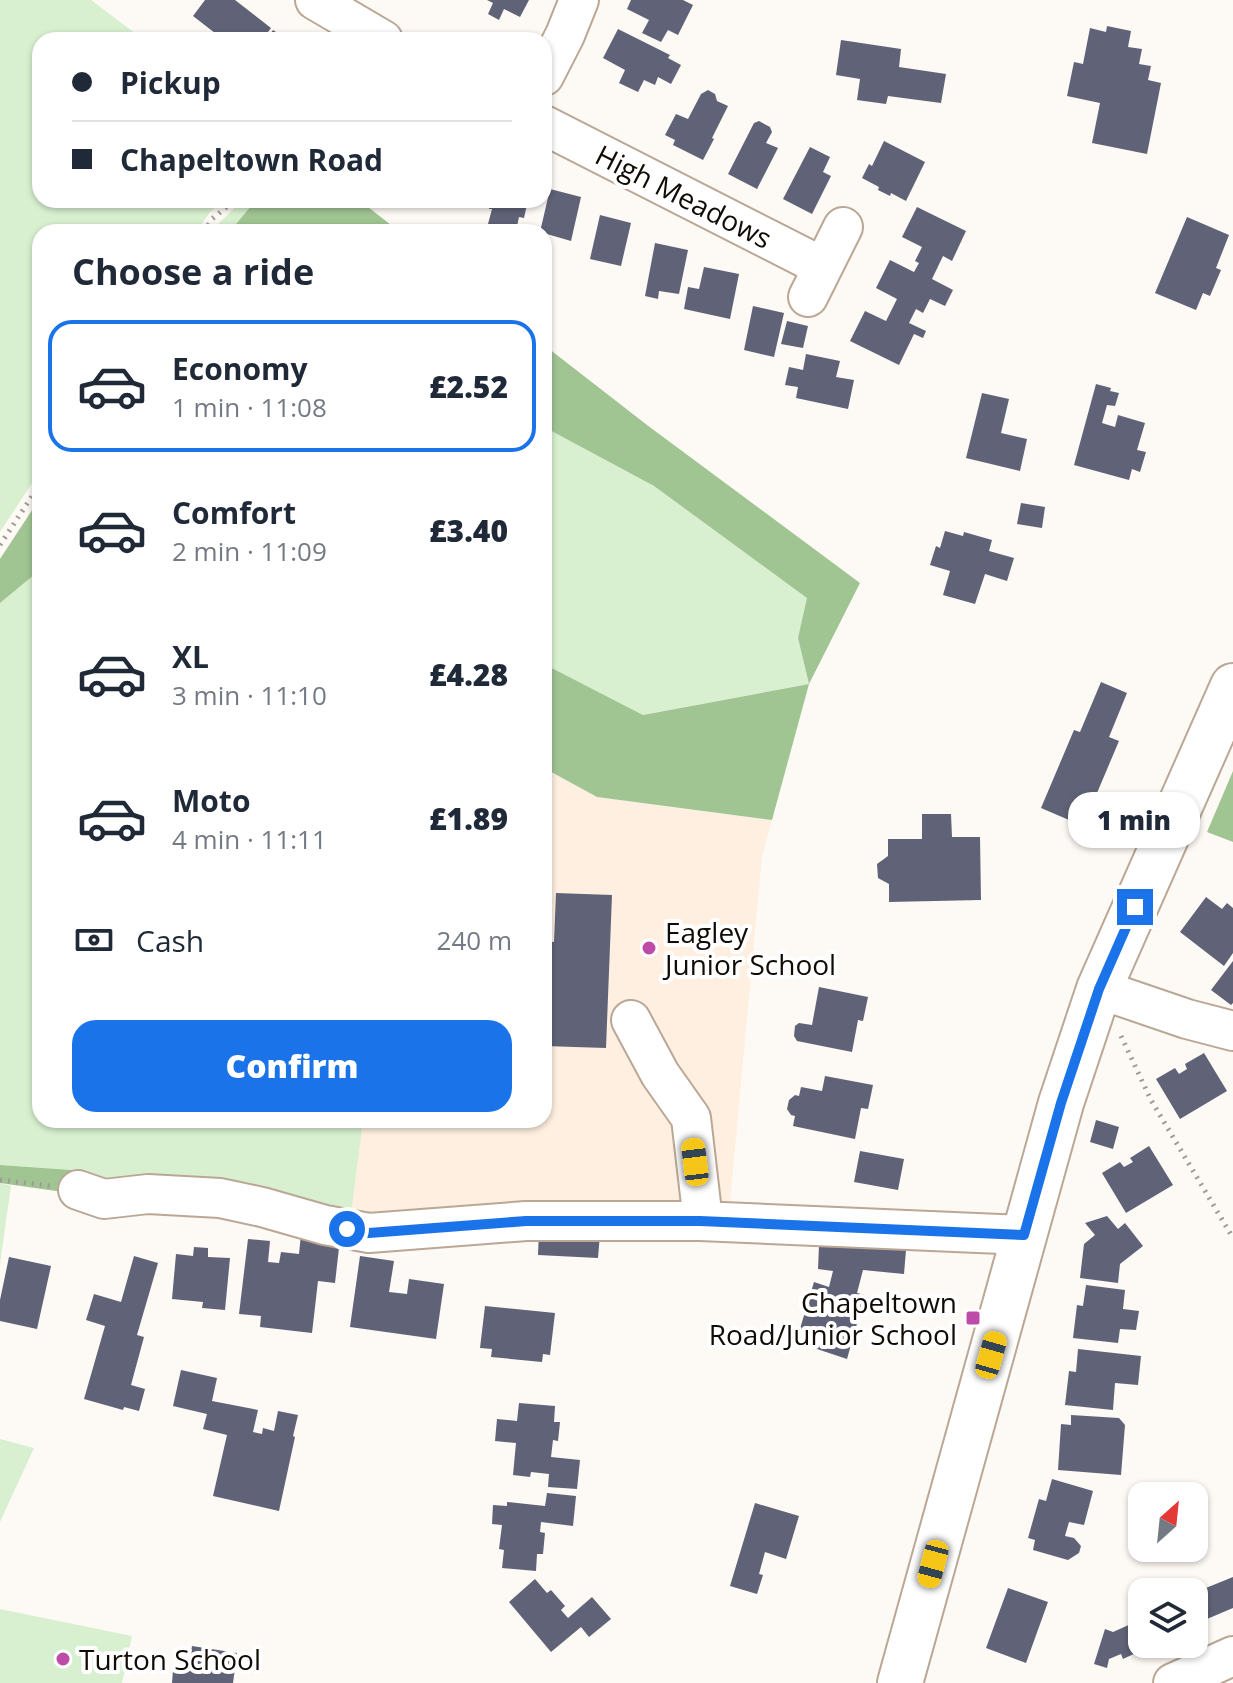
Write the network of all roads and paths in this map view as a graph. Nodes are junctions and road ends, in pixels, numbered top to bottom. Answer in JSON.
{"nodes":[{"id":1,"x":315,"y":0,"type":"edge"},
{"id":2,"x":579,"y":0,"type":"edge"},
{"id":3,"x":369,"y":32,"type":"edge"},
{"id":4,"x":552,"y":60,"type":"edge"},
{"id":5,"x":552,"y":130,"type":"edge"},
{"id":6,"x":225,"y":208,"type":"edge"},
{"id":7,"x":209,"y":224,"type":"edge"},
{"id":8,"x":843,"y":227,"type":"dead end"},
{"id":9,"x":32,"y":496,"type":"edge"},
{"id":10,"x":0,"y":545,"type":"edge"},
{"id":11,"x":1233,"y":686,"type":"edge"},
{"id":12,"x":1099,"y":989,"type":"junction"},
{"id":13,"x":631,"y":1020,"type":"dead end"},
{"id":14,"x":1233,"y":1031,"type":"edge"},
{"id":15,"x":0,"y":1180,"type":"edge"},
{"id":16,"x":78,"y":1190,"type":"joint"},
{"id":17,"x":703,"y":1221,"type":"junction"},
{"id":18,"x":1024,"y":1235,"type":"junction"},
{"id":19,"x":1233,"y":1238,"type":"edge"},
{"id":20,"x":1233,"y":1656,"type":"edge"},
{"id":21,"x":900,"y":1683,"type":"edge"},
{"id":22,"x":1173,"y":1683,"type":"edge"}],
"edges":[{"from":1,"to":3,"type":"street"},
{"from":2,"to":4,"type":"street"},
{"from":5,"to":8,"type":"street","name":"High Meadows"},
{"from":6,"to":7,"type":"path"},
{"from":9,"to":10,"type":"path"},
{"from":11,"to":12,"type":"main road"},
{"from":12,"to":14,"type":"street"},
{"from":12,"to":18,"type":"main road"},
{"from":12,"to":19,"type":"path"},
{"from":13,"to":17,"type":"street"},
{"from":15,"to":16,"type":"path"},
{"from":16,"to":17,"type":"street"},
{"from":17,"to":18,"type":"street"},
{"from":18,"to":21,"type":"main road"},
{"from":20,"to":22,"type":"street"}]}
